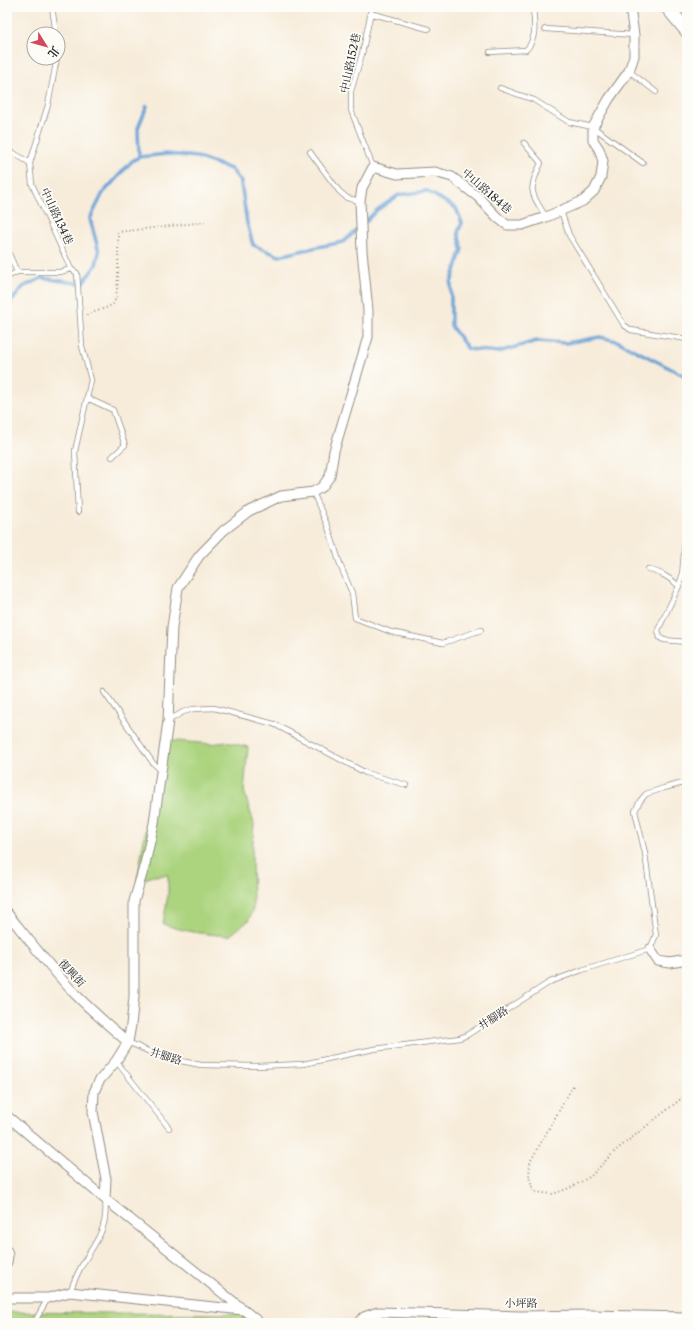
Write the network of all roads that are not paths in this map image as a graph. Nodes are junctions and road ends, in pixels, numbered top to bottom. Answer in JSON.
{"nodes":[{"id":1,"x":52,"y":7,"type":"edge"},
{"id":2,"x":372,"y":7,"type":"edge"},
{"id":3,"x":533,"y":7,"type":"edge"},
{"id":4,"x":630,"y":7,"type":"edge"},
{"id":5,"x":667,"y":7,"type":"edge"},
{"id":6,"x":370,"y":13,"type":"junction"},
{"id":7,"x":55,"y":26,"type":"edge"},
{"id":8,"x":428,"y":29,"type":"dead end"},
{"id":9,"x":545,"y":29,"type":"dead end"},
{"id":10,"x":687,"y":31,"type":"edge"},
{"id":11,"x":634,"y":35,"type":"junction"},
{"id":12,"x":490,"y":52,"type":"dead end"},
{"id":13,"x":55,"y":66,"type":"edge"},
{"id":14,"x":629,"y":71,"type":"junction"},
{"id":15,"x":500,"y":88,"type":"dead end"},
{"id":16,"x":656,"y":92,"type":"dead end"},
{"id":17,"x":593,"y":127,"type":"junction"},
{"id":18,"x":524,"y":144,"type":"dead end"},
{"id":19,"x":7,"y":149,"type":"edge"},
{"id":20,"x":310,"y":152,"type":"dead end"},
{"id":21,"x":30,"y":163,"type":"junction"},
{"id":22,"x":643,"y":163,"type":"dead end"},
{"id":23,"x":373,"y":167,"type":"junction"},
{"id":24,"x":360,"y":201,"type":"junction"},
{"id":25,"x":561,"y":211,"type":"junction"},
{"id":26,"x":546,"y":217,"type":"junction"},
{"id":27,"x":7,"y":249,"type":"edge"},
{"id":28,"x":72,"y":269,"type":"junction"},
{"id":29,"x":18,"y":272,"type":"junction"},
{"id":30,"x":7,"y":277,"type":"edge"},
{"id":31,"x":687,"y":339,"type":"edge"},
{"id":32,"x":87,"y":398,"type":"junction"},
{"id":33,"x":112,"y":458,"type":"dead end"},
{"id":34,"x":314,"y":492,"type":"junction"},
{"id":35,"x":78,"y":512,"type":"dead end"},
{"id":36,"x":687,"y":515,"type":"edge"},
{"id":37,"x":648,"y":569,"type":"dead end"},
{"id":38,"x":679,"y":586,"type":"junction"},
{"id":39,"x":481,"y":630,"type":"dead end"},
{"id":40,"x":687,"y":642,"type":"edge"},
{"id":41,"x":104,"y":692,"type":"dead end"},
{"id":42,"x":168,"y":721,"type":"junction"},
{"id":43,"x":161,"y":770,"type":"junction"},
{"id":44,"x":687,"y":782,"type":"edge"},
{"id":45,"x":406,"y":785,"type":"dead end"},
{"id":46,"x":7,"y":913,"type":"edge"},
{"id":47,"x":650,"y":949,"type":"junction"},
{"id":48,"x":687,"y":960,"type":"edge"},
{"id":49,"x":128,"y":1042,"type":"junction"},
{"id":50,"x":116,"y":1061,"type":"junction"},
{"id":51,"x":7,"y":1116,"type":"edge"},
{"id":52,"x":169,"y":1128,"type":"dead end"},
{"id":53,"x":105,"y":1199,"type":"junction"},
{"id":54,"x":7,"y":1251,"type":"edge"},
{"id":55,"x":7,"y":1262,"type":"edge"},
{"id":56,"x":70,"y":1292,"type":"junction"},
{"id":57,"x":7,"y":1298,"type":"edge"},
{"id":58,"x":48,"y":1298,"type":"junction"},
{"id":59,"x":242,"y":1310,"type":"junction"},
{"id":60,"x":687,"y":1317,"type":"edge"},
{"id":61,"x":589,"y":1319,"type":"edge"},
{"id":62,"x":34,"y":1323,"type":"edge"},
{"id":63,"x":260,"y":1323,"type":"edge"},
{"id":64,"x":359,"y":1323,"type":"edge"}],
"edges":[{"from":1,"to":7,"type":"lane"},
{"from":2,"to":6,"type":"lane","name":"中山路152巷"},
{"from":3,"to":12,"type":"lane"},
{"from":4,"to":11,"type":"street"},
{"from":5,"to":10,"type":"street"},
{"from":6,"to":8,"type":"lane"},
{"from":6,"to":23,"type":"lane","name":"中山路152巷"},
{"from":9,"to":11,"type":"lane"},
{"from":11,"to":14,"type":"street"},
{"from":13,"to":21,"type":"lane","name":"中山路134巷"},
{"from":14,"to":16,"type":"lane"},
{"from":14,"to":17,"type":"street"},
{"from":15,"to":17,"type":"lane"},
{"from":17,"to":22,"type":"lane"},
{"from":17,"to":25,"type":"street","name":"中山路184巷"},
{"from":18,"to":26,"type":"lane"},
{"from":19,"to":21,"type":"lane"},
{"from":20,"to":24,"type":"lane"},
{"from":21,"to":28,"type":"lane","name":"中山路134巷"},
{"from":23,"to":24,"type":"street"},
{"from":23,"to":26,"type":"street","name":"中山路184巷"},
{"from":24,"to":34,"type":"street"},
{"from":25,"to":26,"type":"street","name":"中山路184巷"},
{"from":25,"to":31,"type":"lane"},
{"from":27,"to":29,"type":"lane"},
{"from":28,"to":29,"type":"lane"},
{"from":28,"to":32,"type":"lane","name":"中山路134巷"},
{"from":29,"to":30,"type":"lane"},
{"from":32,"to":33,"type":"lane"},
{"from":32,"to":35,"type":"lane"},
{"from":34,"to":39,"type":"lane"},
{"from":34,"to":42,"type":"street"},
{"from":36,"to":38,"type":"lane"},
{"from":37,"to":38,"type":"lane"},
{"from":38,"to":40,"type":"lane"},
{"from":41,"to":43,"type":"lane"},
{"from":42,"to":43,"type":"street"},
{"from":42,"to":45,"type":"lane"},
{"from":43,"to":49,"type":"street"},
{"from":44,"to":47,"type":"lane"},
{"from":46,"to":49,"type":"street","name":"復興街"},
{"from":47,"to":48,"type":"street"},
{"from":47,"to":49,"type":"lane","name":"井腳路"},
{"from":49,"to":50,"type":"street"},
{"from":50,"to":52,"type":"lane"},
{"from":50,"to":53,"type":"street"},
{"from":51,"to":53,"type":"street"},
{"from":53,"to":56,"type":"lane"},
{"from":53,"to":59,"type":"street"},
{"from":54,"to":55,"type":"street"},
{"from":56,"to":58,"type":"street"},
{"from":56,"to":59,"type":"street"},
{"from":57,"to":58,"type":"street"},
{"from":58,"to":62,"type":"lane"},
{"from":59,"to":63,"type":"street"},
{"from":60,"to":61,"type":"street","name":"小坪路"},
{"from":61,"to":64,"type":"street","name":"小坪路"}]}
